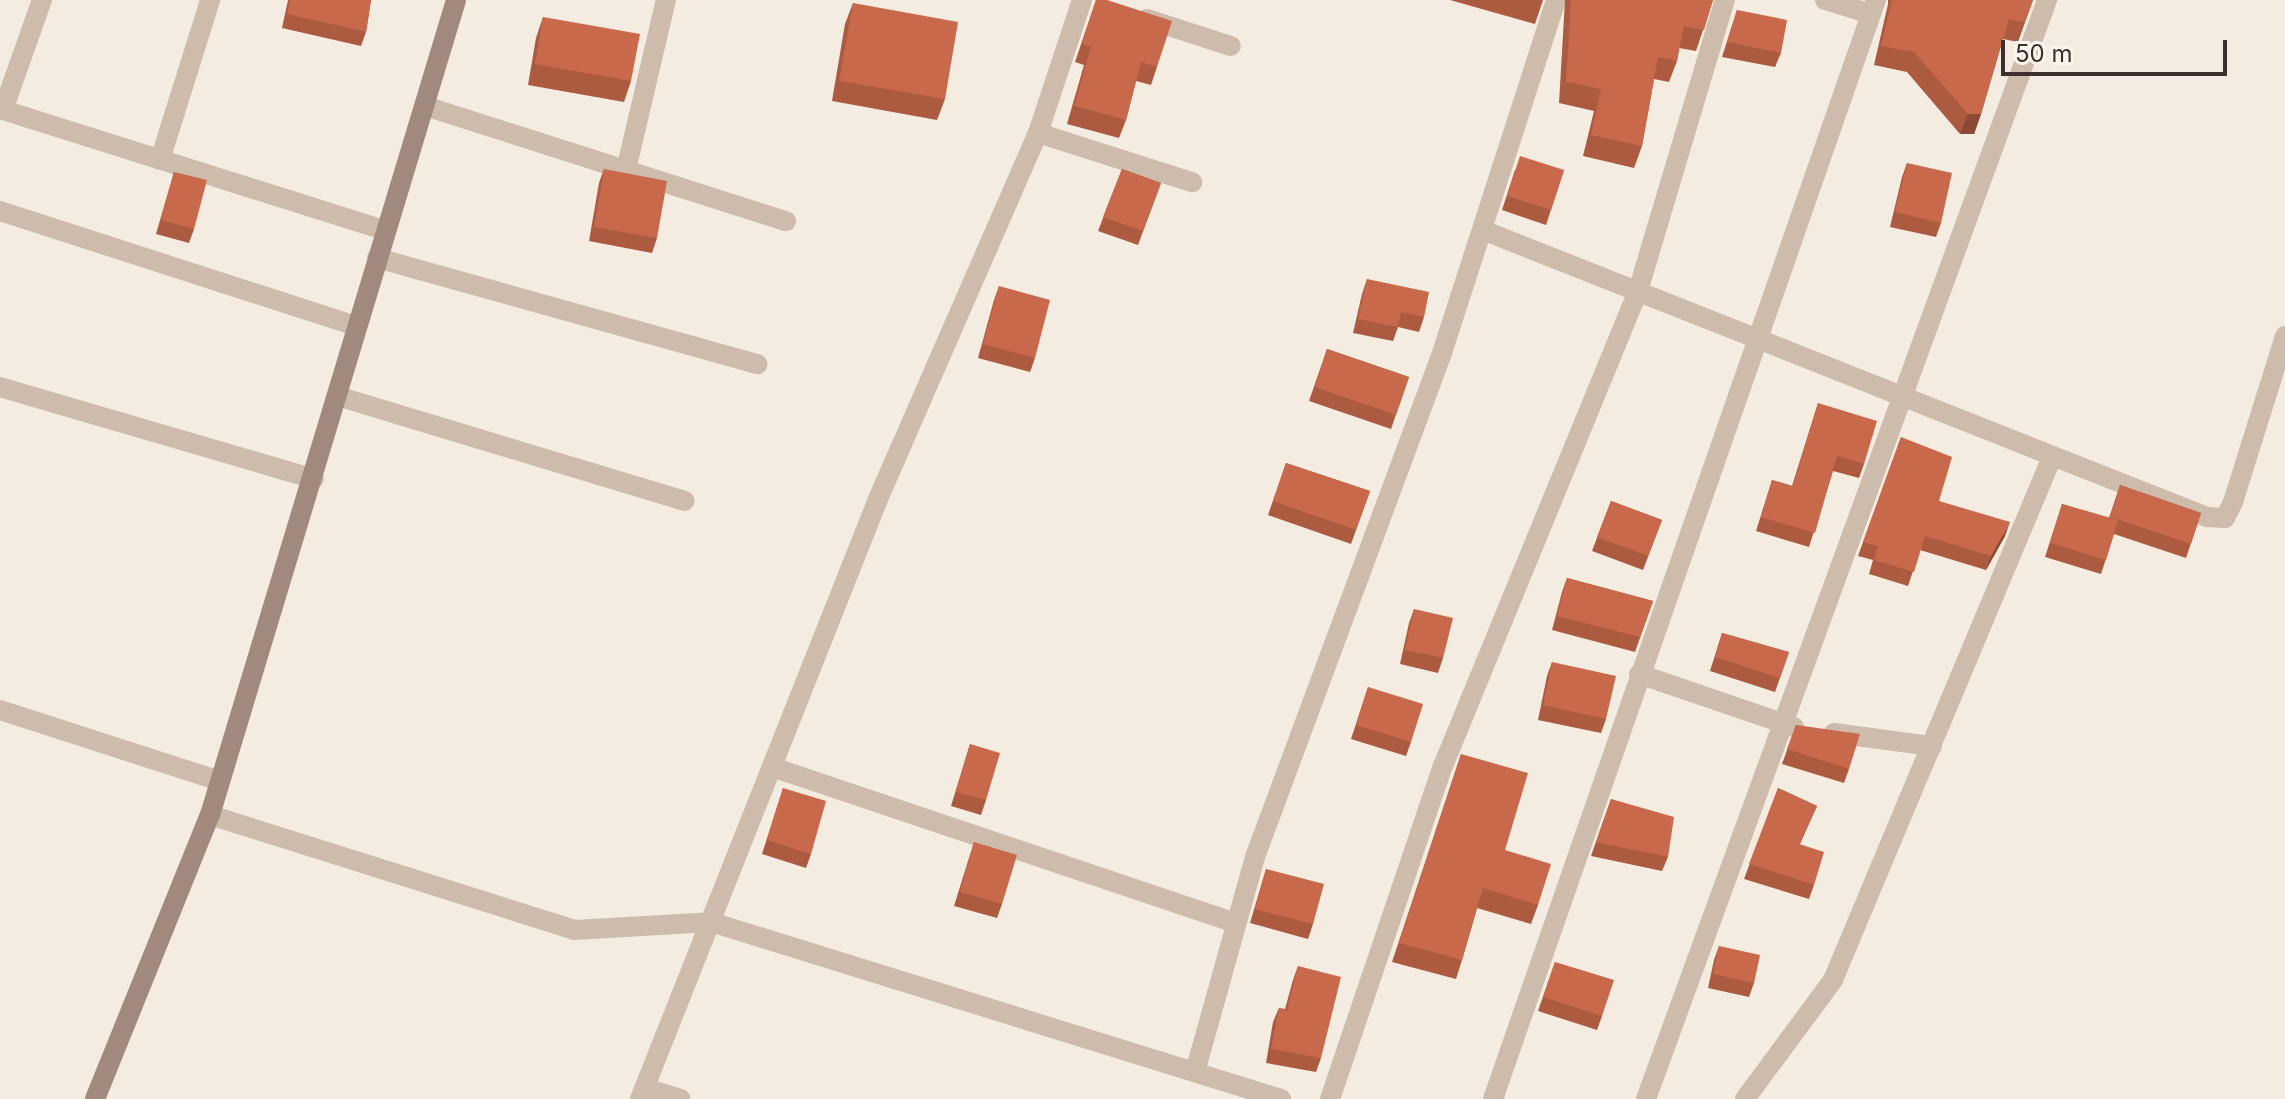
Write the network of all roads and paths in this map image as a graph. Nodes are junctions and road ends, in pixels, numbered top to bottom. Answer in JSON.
{"nodes":[{"id":1,"x":42,"y":0,"type":"edge"},
{"id":2,"x":210,"y":0,"type":"edge"},
{"id":3,"x":456,"y":0,"type":"edge"},
{"id":4,"x":666,"y":0,"type":"edge"},
{"id":5,"x":1556,"y":0,"type":"edge"},
{"id":6,"x":1725,"y":0,"type":"edge"},
{"id":7,"x":1825,"y":0,"type":"edge"},
{"id":8,"x":2047,"y":0,"type":"edge"},
{"id":9,"x":1089,"y":2,"type":"edge"},
{"id":10,"x":1874,"y":7,"type":"edge"},
{"id":11,"x":1129,"y":14,"type":"edge"},
{"id":12,"x":1231,"y":46,"type":"dead end"},
{"id":13,"x":425,"y":106,"type":"junction"},
{"id":14,"x":2,"y":109,"type":"edge"},
{"id":15,"x":1038,"y":133,"type":"junction"},
{"id":16,"x":160,"y":160,"type":"junction"},
{"id":17,"x":626,"y":170,"type":"junction"},
{"id":18,"x":1192,"y":182,"type":"dead end"},
{"id":19,"x":0,"y":211,"type":"edge"},
{"id":20,"x":786,"y":221,"type":"dead end"},
{"id":21,"x":386,"y":231,"type":"junction"},
{"id":22,"x":1485,"y":231,"type":"junction"},
{"id":23,"x":377,"y":258,"type":"junction"},
{"id":24,"x":1638,"y":291,"type":"junction"},
{"id":25,"x":357,"y":326,"type":"junction"},
{"id":26,"x":2285,"y":336,"type":"edge"},
{"id":27,"x":1761,"y":343,"type":"junction"},
{"id":28,"x":757,"y":364,"type":"dead end"},
{"id":29,"x":0,"y":387,"type":"edge"},
{"id":30,"x":337,"y":396,"type":"junction"},
{"id":31,"x":1898,"y":397,"type":"junction"},
{"id":32,"x":2052,"y":457,"type":"junction"},
{"id":33,"x":314,"y":479,"type":"junction"},
{"id":34,"x":685,"y":501,"type":"dead end"},
{"id":35,"x":1639,"y":674,"type":"junction"},
{"id":36,"x":0,"y":710,"type":"edge"},
{"id":37,"x":1781,"y":725,"type":"junction"},
{"id":38,"x":1932,"y":746,"type":"junction"},
{"id":39,"x":772,"y":767,"type":"junction"},
{"id":40,"x":220,"y":781,"type":"junction"},
{"id":41,"x":210,"y":815,"type":"junction"},
{"id":42,"x":711,"y":922,"type":"junction"},
{"id":43,"x":1236,"y":923,"type":"junction"},
{"id":44,"x":1195,"y":1072,"type":"junction"},
{"id":45,"x":642,"y":1094,"type":"edge"},
{"id":46,"x":95,"y":1099,"type":"edge"},
{"id":47,"x":680,"y":1099,"type":"edge"},
{"id":48,"x":1281,"y":1099,"type":"edge"},
{"id":49,"x":1330,"y":1099,"type":"edge"},
{"id":50,"x":1493,"y":1099,"type":"edge"},
{"id":51,"x":1646,"y":1099,"type":"edge"},
{"id":52,"x":1745,"y":1099,"type":"edge"}],
"edges":[{"from":1,"to":14,"type":"street"},
{"from":2,"to":16,"type":"street"},
{"from":3,"to":13,"type":"street"},
{"from":4,"to":17,"type":"street"},
{"from":5,"to":22,"type":"street"},
{"from":6,"to":24,"type":"street"},
{"from":7,"to":10,"type":"street"},
{"from":8,"to":31,"type":"street"},
{"from":9,"to":15,"type":"street"},
{"from":10,"to":27,"type":"street"},
{"from":11,"to":12,"type":"street"},
{"from":13,"to":17,"type":"street"},
{"from":13,"to":21,"type":"street"},
{"from":14,"to":16,"type":"street"},
{"from":15,"to":18,"type":"street"},
{"from":15,"to":39,"type":"street"},
{"from":16,"to":21,"type":"street"},
{"from":17,"to":20,"type":"street"},
{"from":19,"to":25,"type":"street"},
{"from":21,"to":23,"type":"street"},
{"from":22,"to":24,"type":"street"},
{"from":22,"to":43,"type":"street"},
{"from":23,"to":25,"type":"street"},
{"from":23,"to":28,"type":"street"},
{"from":24,"to":27,"type":"street"},
{"from":24,"to":49,"type":"street"},
{"from":25,"to":30,"type":"street"},
{"from":26,"to":32,"type":"street"},
{"from":27,"to":31,"type":"street"},
{"from":27,"to":35,"type":"street"},
{"from":29,"to":33,"type":"street"},
{"from":30,"to":33,"type":"street"},
{"from":30,"to":34,"type":"street"},
{"from":31,"to":32,"type":"street"},
{"from":31,"to":37,"type":"street"},
{"from":32,"to":38,"type":"street"},
{"from":33,"to":40,"type":"street"},
{"from":35,"to":37,"type":"street"},
{"from":35,"to":50,"type":"street"},
{"from":36,"to":40,"type":"street"},
{"from":37,"to":38,"type":"street"},
{"from":37,"to":51,"type":"street"},
{"from":38,"to":52,"type":"street"},
{"from":39,"to":42,"type":"street"},
{"from":39,"to":43,"type":"street"},
{"from":40,"to":41,"type":"street"},
{"from":41,"to":42,"type":"street"},
{"from":41,"to":46,"type":"street"},
{"from":42,"to":44,"type":"street"},
{"from":42,"to":45,"type":"street"},
{"from":43,"to":44,"type":"street"},
{"from":44,"to":48,"type":"street"},
{"from":45,"to":47,"type":"street"}]}
